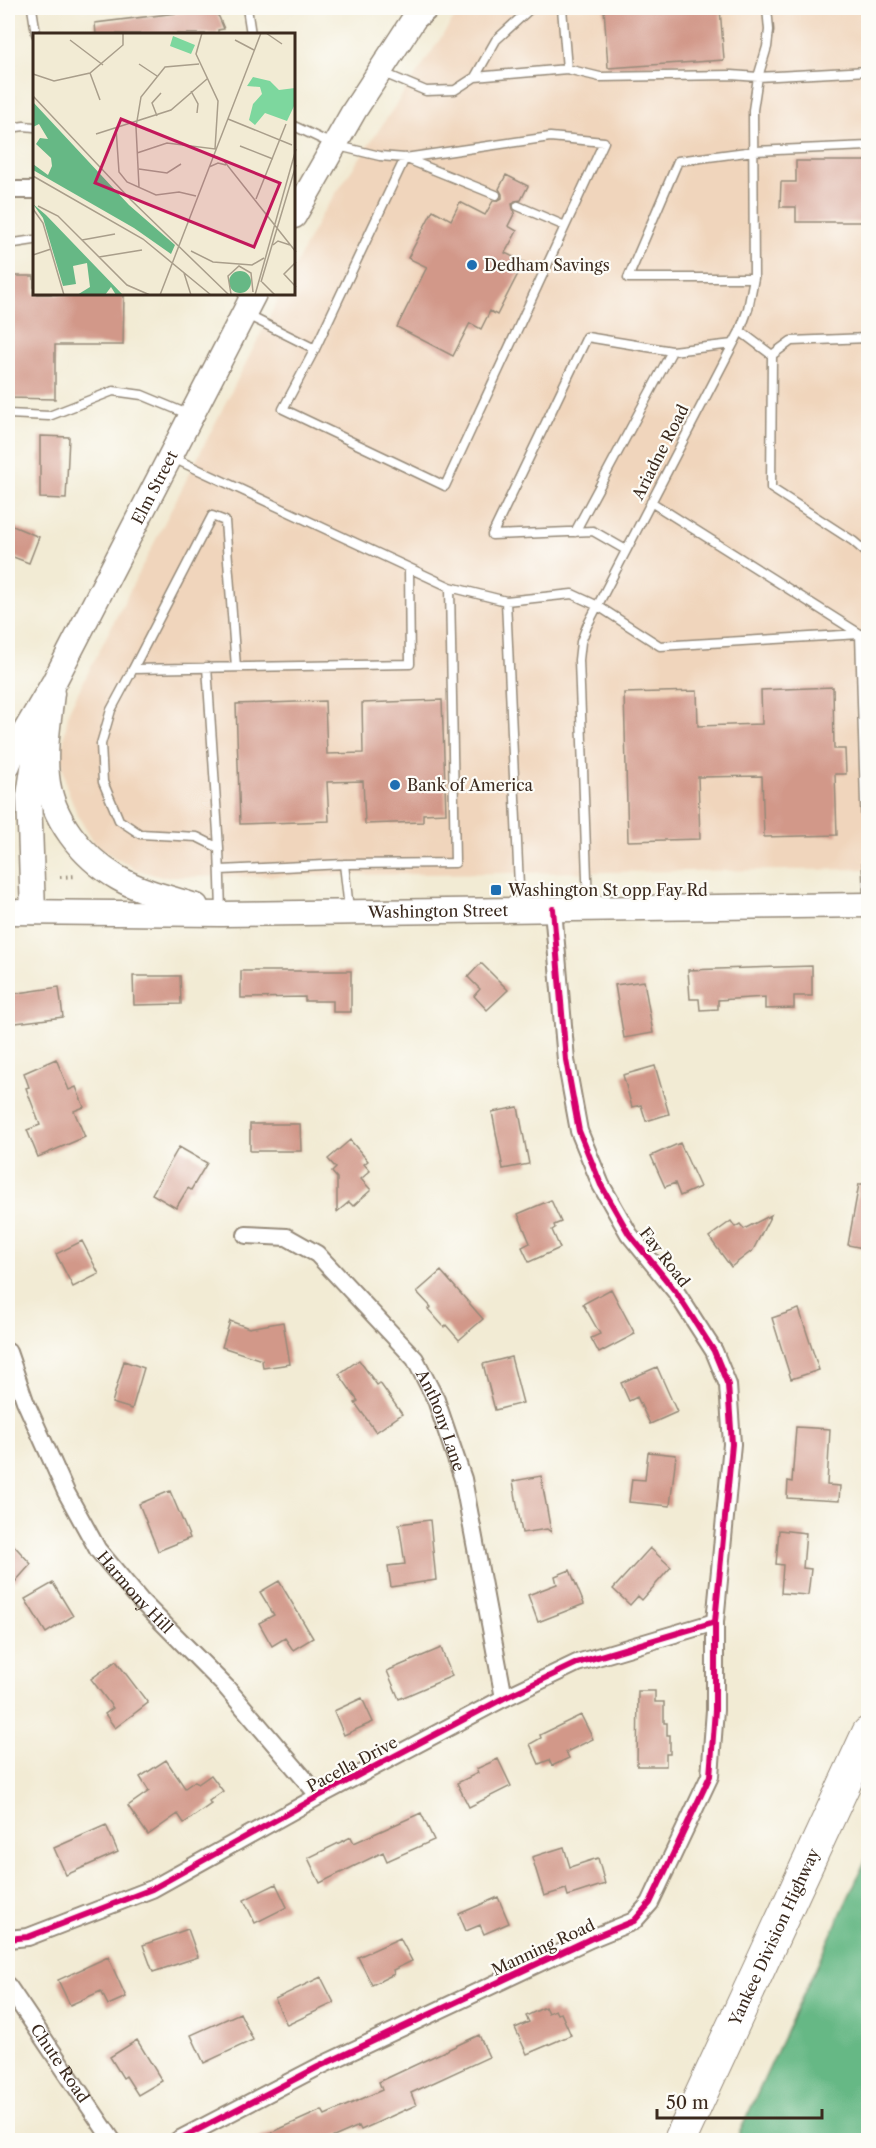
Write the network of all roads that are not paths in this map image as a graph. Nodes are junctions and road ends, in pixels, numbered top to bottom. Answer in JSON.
{"nodes":[{"id":1,"x":32,"y":8,"type":"edge"},
{"id":2,"x":247,"y":8,"type":"edge"},
{"id":3,"x":531,"y":8,"type":"edge"},
{"id":4,"x":562,"y":8,"type":"edge"},
{"id":5,"x":767,"y":8,"type":"edge"},
{"id":6,"x":420,"y":9,"type":"edge"},
{"id":7,"x":36,"y":33,"type":"edge"},
{"id":8,"x":251,"y":33,"type":"edge"},
{"id":9,"x":567,"y":69,"type":"junction"},
{"id":10,"x":868,"y":71,"type":"edge"},
{"id":11,"x":380,"y":72,"type":"junction"},
{"id":12,"x":475,"y":77,"type":"junction"},
{"id":13,"x":758,"y":77,"type":"junction"},
{"id":14,"x":296,"y":127,"type":"edge"},
{"id":15,"x":10,"y":128,"type":"dead end"},
{"id":16,"x":33,"y":128,"type":"edge"},
{"id":17,"x":334,"y":145,"type":"junction"},
{"id":18,"x":868,"y":146,"type":"edge"},
{"id":19,"x":754,"y":151,"type":"junction"},
{"id":20,"x":405,"y":158,"type":"junction"},
{"id":21,"x":8,"y":189,"type":"edge"},
{"id":22,"x":33,"y":190,"type":"edge"},
{"id":23,"x":496,"y":195,"type":"dead end"},
{"id":24,"x":518,"y":206,"type":"dead end"},
{"id":25,"x":296,"y":208,"type":"edge"},
{"id":26,"x":565,"y":226,"type":"junction"},
{"id":27,"x":33,"y":240,"type":"edge"},
{"id":28,"x":8,"y":243,"type":"edge"},
{"id":29,"x":754,"y":278,"type":"junction"},
{"id":30,"x":249,"y":304,"type":"edge"},
{"id":31,"x":740,"y":331,"type":"junction"},
{"id":32,"x":868,"y":338,"type":"edge"},
{"id":33,"x":733,"y":344,"type":"junction"},
{"id":34,"x":315,"y":349,"type":"junction"},
{"id":35,"x":672,"y":351,"type":"junction"},
{"id":36,"x":772,"y":355,"type":"junction"},
{"id":37,"x":8,"y":414,"type":"edge"},
{"id":38,"x":191,"y":416,"type":"junction"},
{"id":39,"x":170,"y":456,"type":"junction"},
{"id":40,"x":651,"y":502,"type":"junction"},
{"id":41,"x":575,"y":532,"type":"junction"},
{"id":42,"x":626,"y":550,"type":"junction"},
{"id":43,"x":868,"y":554,"type":"edge"},
{"id":44,"x":409,"y":568,"type":"junction"},
{"id":45,"x":450,"y":587,"type":"junction"},
{"id":46,"x":506,"y":601,"type":"junction"},
{"id":47,"x":598,"y":606,"type":"junction"},
{"id":48,"x":860,"y":634,"type":"junction"},
{"id":49,"x":207,"y":667,"type":"junction"},
{"id":50,"x":236,"y":667,"type":"junction"},
{"id":51,"x":133,"y":669,"type":"junction"},
{"id":52,"x":54,"y":682,"type":"junction"},
{"id":53,"x":8,"y":765,"type":"edge"},
{"id":54,"x":219,"y":848,"type":"junction"},
{"id":55,"x":344,"y":864,"type":"junction"},
{"id":56,"x":221,"y":870,"type":"junction"},
{"id":57,"x":868,"y":905,"type":"edge"},
{"id":58,"x":554,"y":909,"type":"junction"},
{"id":59,"x":588,"y":909,"type":"junction"},
{"id":60,"x":520,"y":910,"type":"junction"},
{"id":61,"x":8,"y":912,"type":"edge"},
{"id":62,"x":33,"y":912,"type":"junction"},
{"id":63,"x":350,"y":912,"type":"junction"},
{"id":64,"x":221,"y":914,"type":"junction"},
{"id":65,"x":246,"y":1235,"type":"dead end"},
{"id":66,"x":9,"y":1359,"type":"edge"},
{"id":67,"x":715,"y":1622,"type":"junction"},
{"id":68,"x":504,"y":1698,"type":"junction"},
{"id":69,"x":868,"y":1733,"type":"edge"},
{"id":70,"x":319,"y":1796,"type":"junction"},
{"id":71,"x":8,"y":1940,"type":"edge"},
{"id":72,"x":8,"y":1986,"type":"edge"},
{"id":73,"x":112,"y":2140,"type":"edge"},
{"id":74,"x":178,"y":2140,"type":"edge"},
{"id":75,"x":680,"y":2140,"type":"edge"}],
"edges":[{"from":1,"to":7,"type":"lane"},
{"from":2,"to":8,"type":"lane"},
{"from":3,"to":12,"type":"lane"},
{"from":4,"to":9,"type":"lane"},
{"from":5,"to":13,"type":"lane","name":"Ariadne Road"},
{"from":6,"to":11,"type":"main road"},
{"from":9,"to":12,"type":"lane"},
{"from":9,"to":13,"type":"lane"},
{"from":10,"to":13,"type":"lane"},
{"from":11,"to":12,"type":"lane"},
{"from":11,"to":17,"type":"main road"},
{"from":13,"to":19,"type":"lane","name":"Ariadne Road"},
{"from":14,"to":17,"type":"lane"},
{"from":15,"to":16,"type":"lane"},
{"from":17,"to":20,"type":"lane"},
{"from":17,"to":25,"type":"main road"},
{"from":18,"to":19,"type":"lane"},
{"from":19,"to":29,"type":"lane","name":"Ariadne Road"},
{"from":19,"to":29,"type":"lane"},
{"from":20,"to":23,"type":"lane"},
{"from":20,"to":26,"type":"lane"},
{"from":20,"to":34,"type":"lane"},
{"from":21,"to":22,"type":"street"},
{"from":24,"to":26,"type":"lane"},
{"from":26,"to":34,"type":"lane"},
{"from":27,"to":28,"type":"lane"},
{"from":29,"to":31,"type":"lane","name":"Ariadne Road"},
{"from":30,"to":34,"type":"lane"},
{"from":30,"to":38,"type":"main road","name":"Elm Street"},
{"from":31,"to":33,"type":"lane","name":"Ariadne Road"},
{"from":31,"to":36,"type":"lane"},
{"from":32,"to":36,"type":"lane"},
{"from":33,"to":35,"type":"lane"},
{"from":33,"to":40,"type":"lane","name":"Ariadne Road"},
{"from":35,"to":41,"type":"lane"},
{"from":35,"to":41,"type":"lane"},
{"from":36,"to":43,"type":"lane"},
{"from":37,"to":38,"type":"lane"},
{"from":38,"to":39,"type":"main road","name":"Elm Street"},
{"from":39,"to":44,"type":"lane"},
{"from":39,"to":52,"type":"main road","name":"Elm Street"},
{"from":40,"to":42,"type":"lane","name":"Ariadne Road"},
{"from":40,"to":48,"type":"lane"},
{"from":41,"to":42,"type":"lane"},
{"from":42,"to":47,"type":"lane","name":"Ariadne Road"},
{"from":44,"to":45,"type":"lane"},
{"from":44,"to":50,"type":"lane"},
{"from":45,"to":46,"type":"lane"},
{"from":45,"to":55,"type":"lane"},
{"from":46,"to":47,"type":"lane"},
{"from":46,"to":60,"type":"lane"},
{"from":47,"to":48,"type":"lane"},
{"from":47,"to":59,"type":"lane","name":"Ariadne Road"},
{"from":48,"to":57,"type":"lane"},
{"from":49,"to":50,"type":"lane"},
{"from":49,"to":51,"type":"lane"},
{"from":49,"to":54,"type":"lane"},
{"from":50,"to":51,"type":"lane"},
{"from":51,"to":54,"type":"lane"},
{"from":52,"to":53,"type":"main road","name":"Elm Street"},
{"from":52,"to":62,"type":"main road","name":"Elm Street"},
{"from":52,"to":64,"type":"main road"},
{"from":54,"to":56,"type":"lane"},
{"from":55,"to":56,"type":"lane"},
{"from":55,"to":63,"type":"lane"},
{"from":56,"to":64,"type":"lane"},
{"from":57,"to":59,"type":"main road","name":"Washington Street"},
{"from":58,"to":59,"type":"main road","name":"Washington Street"},
{"from":58,"to":60,"type":"main road","name":"Washington Street"},
{"from":58,"to":67,"type":"street","name":"Fay Road"},
{"from":60,"to":63,"type":"main road","name":"Washington Street"},
{"from":61,"to":62,"type":"main road","name":"Washington Street"},
{"from":62,"to":64,"type":"main road","name":"Washington Street"},
{"from":63,"to":64,"type":"main road","name":"Washington Street"},
{"from":65,"to":68,"type":"street","name":"Anthony Lane"},
{"from":66,"to":70,"type":"street","name":"Harmony Hill"},
{"from":67,"to":68,"type":"street","name":"Pacella Drive"},
{"from":67,"to":74,"type":"street","name":"Manning Road"},
{"from":68,"to":70,"type":"street","name":"Pacella Drive"},
{"from":69,"to":75,"type":"highway","name":"Yankee Division Highway"},
{"from":70,"to":71,"type":"street","name":"Pacella Drive"},
{"from":72,"to":73,"type":"street","name":"Chute Road"}]}
